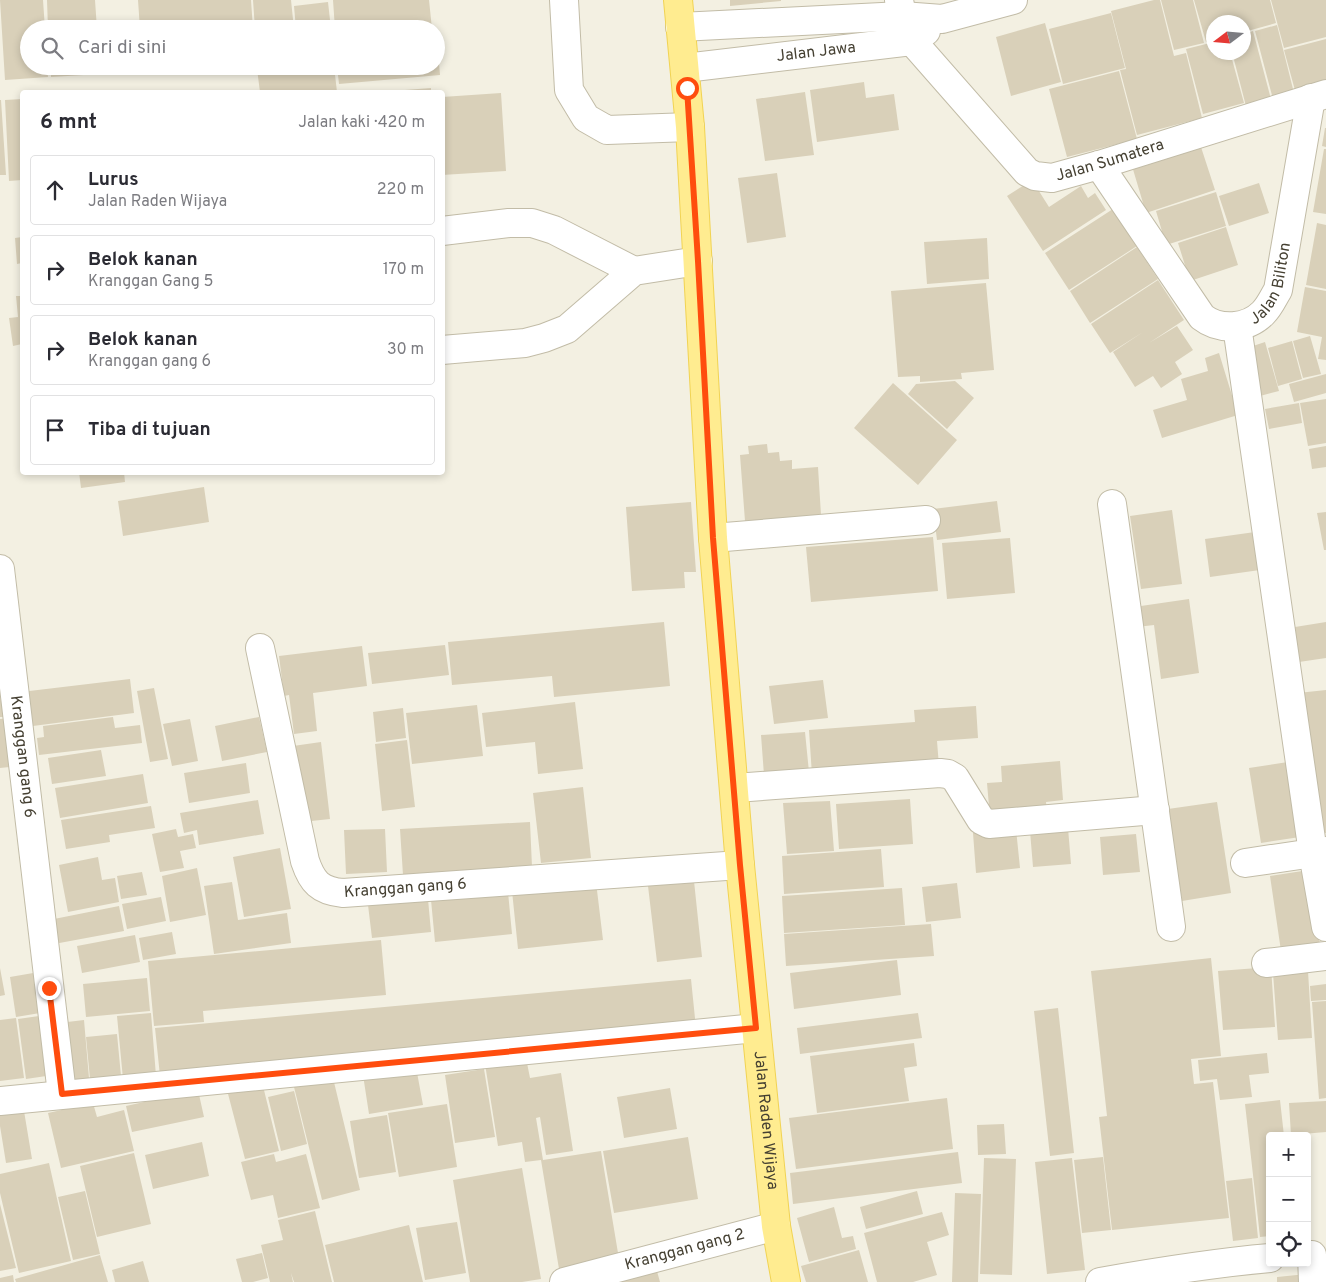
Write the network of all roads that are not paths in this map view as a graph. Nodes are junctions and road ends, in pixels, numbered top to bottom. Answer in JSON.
{"nodes":[{"id":1,"x":564,"y":0,"type":"edge"},
{"id":2,"x":678,"y":0,"type":"edge"},
{"id":3,"x":1013,"y":0,"type":"edge"},
{"id":4,"x":900,"y":8,"type":"edge"},
{"id":5,"x":942,"y":19,"type":"junction"},
{"id":6,"x":680,"y":27,"type":"junction"},
{"id":7,"x":912,"y":41,"type":"junction"},
{"id":8,"x":685,"y":68,"type":"junction"},
{"id":9,"x":1318,"y":96,"type":"edge"},
{"id":10,"x":690,"y":127,"type":"junction"},
{"id":11,"x":1099,"y":165,"type":"junction"},
{"id":12,"x":445,"y":231,"type":"edge"},
{"id":13,"x":698,"y":261,"type":"junction"},
{"id":14,"x":634,"y":271,"type":"junction"},
{"id":15,"x":1238,"y":326,"type":"junction"},
{"id":16,"x":445,"y":350,"type":"edge"},
{"id":17,"x":1112,"y":504,"type":"dead end"},
{"id":18,"x":926,"y":520,"type":"dead end"},
{"id":19,"x":713,"y":538,"type":"junction"},
{"id":20,"x":0,"y":569,"type":"edge"},
{"id":21,"x":260,"y":648,"type":"dead end"},
{"id":22,"x":734,"y":788,"type":"junction"},
{"id":23,"x":1155,"y":810,"type":"junction"},
{"id":24,"x":1320,"y":852,"type":"edge"},
{"id":25,"x":1245,"y":863,"type":"dead end"},
{"id":26,"x":740,"y":865,"type":"junction"},
{"id":27,"x":1171,"y":927,"type":"dead end"},
{"id":28,"x":1326,"y":927,"type":"edge"},
{"id":29,"x":1326,"y":956,"type":"edge"},
{"id":30,"x":1266,"y":963,"type":"dead end"},
{"id":31,"x":756,"y":1028,"type":"junction"},
{"id":32,"x":62,"y":1094,"type":"junction"},
{"id":33,"x":0,"y":1101,"type":"edge"},
{"id":34,"x":776,"y":1226,"type":"junction"},
{"id":35,"x":1315,"y":1255,"type":"edge"},
{"id":36,"x":1266,"y":1258,"type":"edge"},
{"id":37,"x":564,"y":1282,"type":"edge"},
{"id":38,"x":786,"y":1282,"type":"edge"},
{"id":39,"x":1100,"y":1282,"type":"edge"},
{"id":40,"x":1313,"y":1282,"type":"edge"}],
"edges":[{"from":1,"to":10,"type":"street"},
{"from":2,"to":6,"type":"main road","name":"Jalan Raden Wijaya"},
{"from":3,"to":5,"type":"street","name":"Jalan Jawa"},
{"from":4,"to":5,"type":"street","name":"Jalan Jawa"},
{"from":4,"to":6,"type":"street","name":"Jalan Jawa"},
{"from":4,"to":7,"type":"street","name":"Jalan Sumatera"},
{"from":5,"to":7,"type":"street","name":"Jalan Jawa"},
{"from":6,"to":8,"type":"main road","name":"Jalan Raden Wijaya"},
{"from":7,"to":8,"type":"street","name":"Jalan Jawa"},
{"from":7,"to":11,"type":"street","name":"Jalan Sumatera"},
{"from":8,"to":10,"type":"main road","name":"Jalan Raden Wijaya"},
{"from":9,"to":11,"type":"street","name":"Jalan Sumatera"},
{"from":9,"to":15,"type":"street","name":"Jalan Biliton"},
{"from":10,"to":13,"type":"main road","name":"Jalan Raden Wijaya"},
{"from":11,"to":15,"type":"street","name":"Jalan Biliton"},
{"from":12,"to":14,"type":"street"},
{"from":13,"to":14,"type":"street"},
{"from":13,"to":19,"type":"main road","name":"Jalan Raden Wijaya"},
{"from":14,"to":16,"type":"street"},
{"from":15,"to":24,"type":"street"},
{"from":17,"to":23,"type":"street"},
{"from":18,"to":19,"type":"street"},
{"from":19,"to":22,"type":"main road","name":"Jalan Raden Wijaya"},
{"from":20,"to":32,"type":"street","name":"Kranggan gang 6"},
{"from":21,"to":26,"type":"street","name":"Kranggan gang 6"},
{"from":22,"to":23,"type":"street"},
{"from":22,"to":26,"type":"main road","name":"Jalan Raden Wijaya"},
{"from":23,"to":27,"type":"street"},
{"from":24,"to":25,"type":"street"},
{"from":24,"to":28,"type":"street"},
{"from":26,"to":31,"type":"main road","name":"Jalan Raden Wijaya"},
{"from":29,"to":30,"type":"street"},
{"from":31,"to":32,"type":"street"},
{"from":31,"to":34,"type":"main road","name":"Jalan Raden Wijaya"},
{"from":32,"to":33,"type":"street"},
{"from":34,"to":37,"type":"street","name":"Kranggan gang 2"},
{"from":34,"to":38,"type":"main road","name":"Jalan Raden Wijaya"},
{"from":35,"to":40,"type":"street"},
{"from":36,"to":39,"type":"street"}]}
